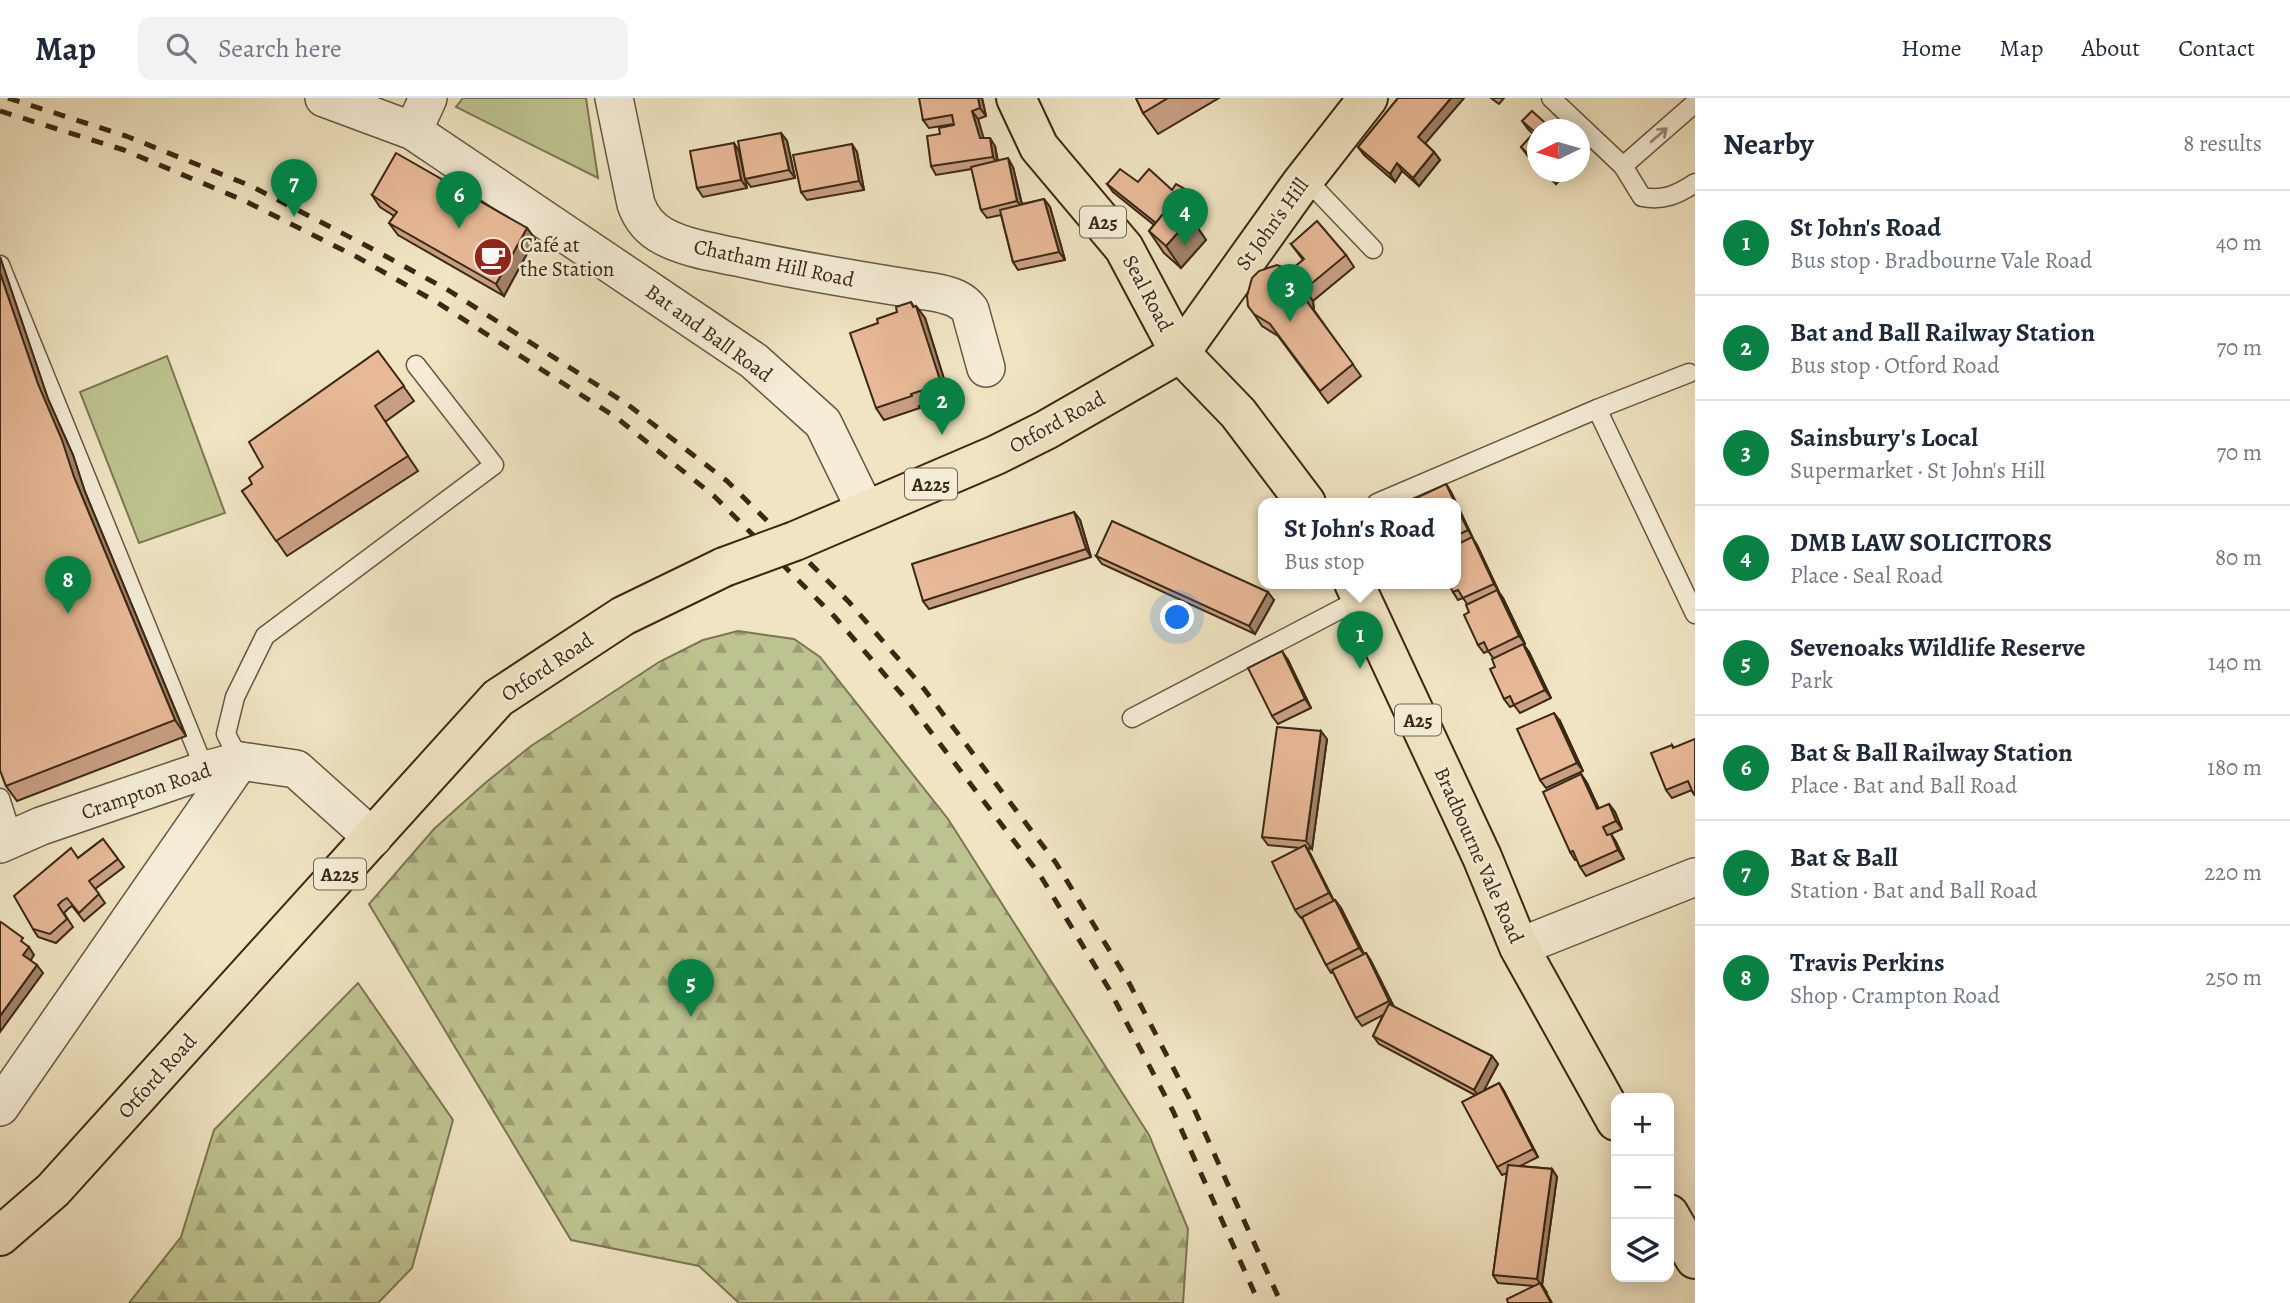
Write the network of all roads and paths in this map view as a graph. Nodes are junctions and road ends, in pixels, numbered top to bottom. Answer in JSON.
{"nodes":[{"id":1,"x":324,"y":98,"type":"edge"},
{"id":2,"x":428,"y":98,"type":"edge"},
{"id":3,"x":614,"y":98,"type":"edge"},
{"id":4,"x":1016,"y":98,"type":"edge"},
{"id":5,"x":1368,"y":98,"type":"edge"},
{"id":6,"x":1550,"y":98,"type":"edge"},
{"id":7,"x":1695,"y":103,"type":"edge"},
{"id":8,"x":412,"y":131,"type":"junction"},
{"id":9,"x":1623,"y":166,"type":"junction"},
{"id":10,"x":1306,"y":178,"type":"junction"},
{"id":11,"x":1695,"y":183,"type":"edge"},
{"id":12,"x":1373,"y":249,"type":"dead end"},
{"id":13,"x":0,"y":265,"type":"edge"},
{"id":14,"x":1180,"y":354,"type":"junction"},
{"id":15,"x":416,"y":365,"type":"dead end"},
{"id":16,"x":986,"y":368,"type":"dead end"},
{"id":17,"x":1689,"y":373,"type":"dead end"},
{"id":18,"x":1597,"y":409,"type":"junction"},
{"id":19,"x":1302,"y":498,"type":"edge"},
{"id":20,"x":1389,"y":498,"type":"edge"},
{"id":21,"x":866,"y":512,"type":"junction"},
{"id":22,"x":1357,"y":591,"type":"edge"},
{"id":23,"x":1695,"y":614,"type":"edge"},
{"id":24,"x":1132,"y":718,"type":"dead end"},
{"id":25,"x":240,"y":761,"type":"junction"},
{"id":26,"x":205,"y":770,"type":"junction"},
{"id":27,"x":0,"y":798,"type":"edge"},
{"id":28,"x":373,"y":838,"type":"junction"},
{"id":29,"x":7,"y":841,"type":"edge"},
{"id":30,"x":1695,"y":877,"type":"edge"},
{"id":31,"x":1519,"y":947,"type":"junction"},
{"id":32,"x":0,"y":1107,"type":"edge"},
{"id":33,"x":1611,"y":1112,"type":"edge"},
{"id":34,"x":1672,"y":1219,"type":"edge"},
{"id":35,"x":0,"y":1236,"type":"edge"},
{"id":36,"x":1695,"y":1259,"type":"edge"}],
"edges":[{"from":1,"to":8,"type":"street","name":"Bat and Ball Road"},
{"from":2,"to":8,"type":"street"},
{"from":3,"to":16,"type":"street","name":"Chatham Hill Road"},
{"from":4,"to":14,"type":"main road","name":"Seal Road","number":"A25"},
{"from":5,"to":10,"type":"main road","name":"St John's Hill","number":"A225"},
{"from":6,"to":9,"type":"lane"},
{"from":9,"to":7,"type":"lane","one_way":true},
{"from":8,"to":21,"type":"street","name":"Bat and Ball Road"},
{"from":9,"to":11,"type":"lane"},
{"from":10,"to":12,"type":"lane"},
{"from":10,"to":14,"type":"main road","name":"St John's Hill","number":"A225"},
{"from":13,"to":26,"type":"lane"},
{"from":14,"to":19,"type":"main road","number":"A25"},
{"from":14,"to":21,"type":"main road","name":"Otford Road","number":"A225"},
{"from":15,"to":25,"type":"lane"},
{"from":17,"to":18,"type":"lane"},
{"from":18,"to":20,"type":"lane"},
{"from":18,"to":23,"type":"lane"},
{"from":21,"to":28,"type":"main road","name":"Otford Road","number":"A225","bridge":true},
{"from":22,"to":24,"type":"lane"},
{"from":22,"to":31,"type":"main road","name":"Bradbourne Vale Road","number":"A25"},
{"from":25,"to":26,"type":"street","name":"Crampton Road"},
{"from":25,"to":28,"type":"street","name":"Crampton Road"},
{"from":25,"to":32,"type":"street"},
{"from":26,"to":29,"type":"street","name":"Crampton Road"},
{"from":27,"to":29,"type":"lane"},
{"from":28,"to":35,"type":"main road","name":"Otford Road","number":"A225"},
{"from":30,"to":31,"type":"street"},
{"from":31,"to":33,"type":"main road","name":"Bradbourne Vale Road","number":"A25"},
{"from":34,"to":36,"type":"main road"}]}
